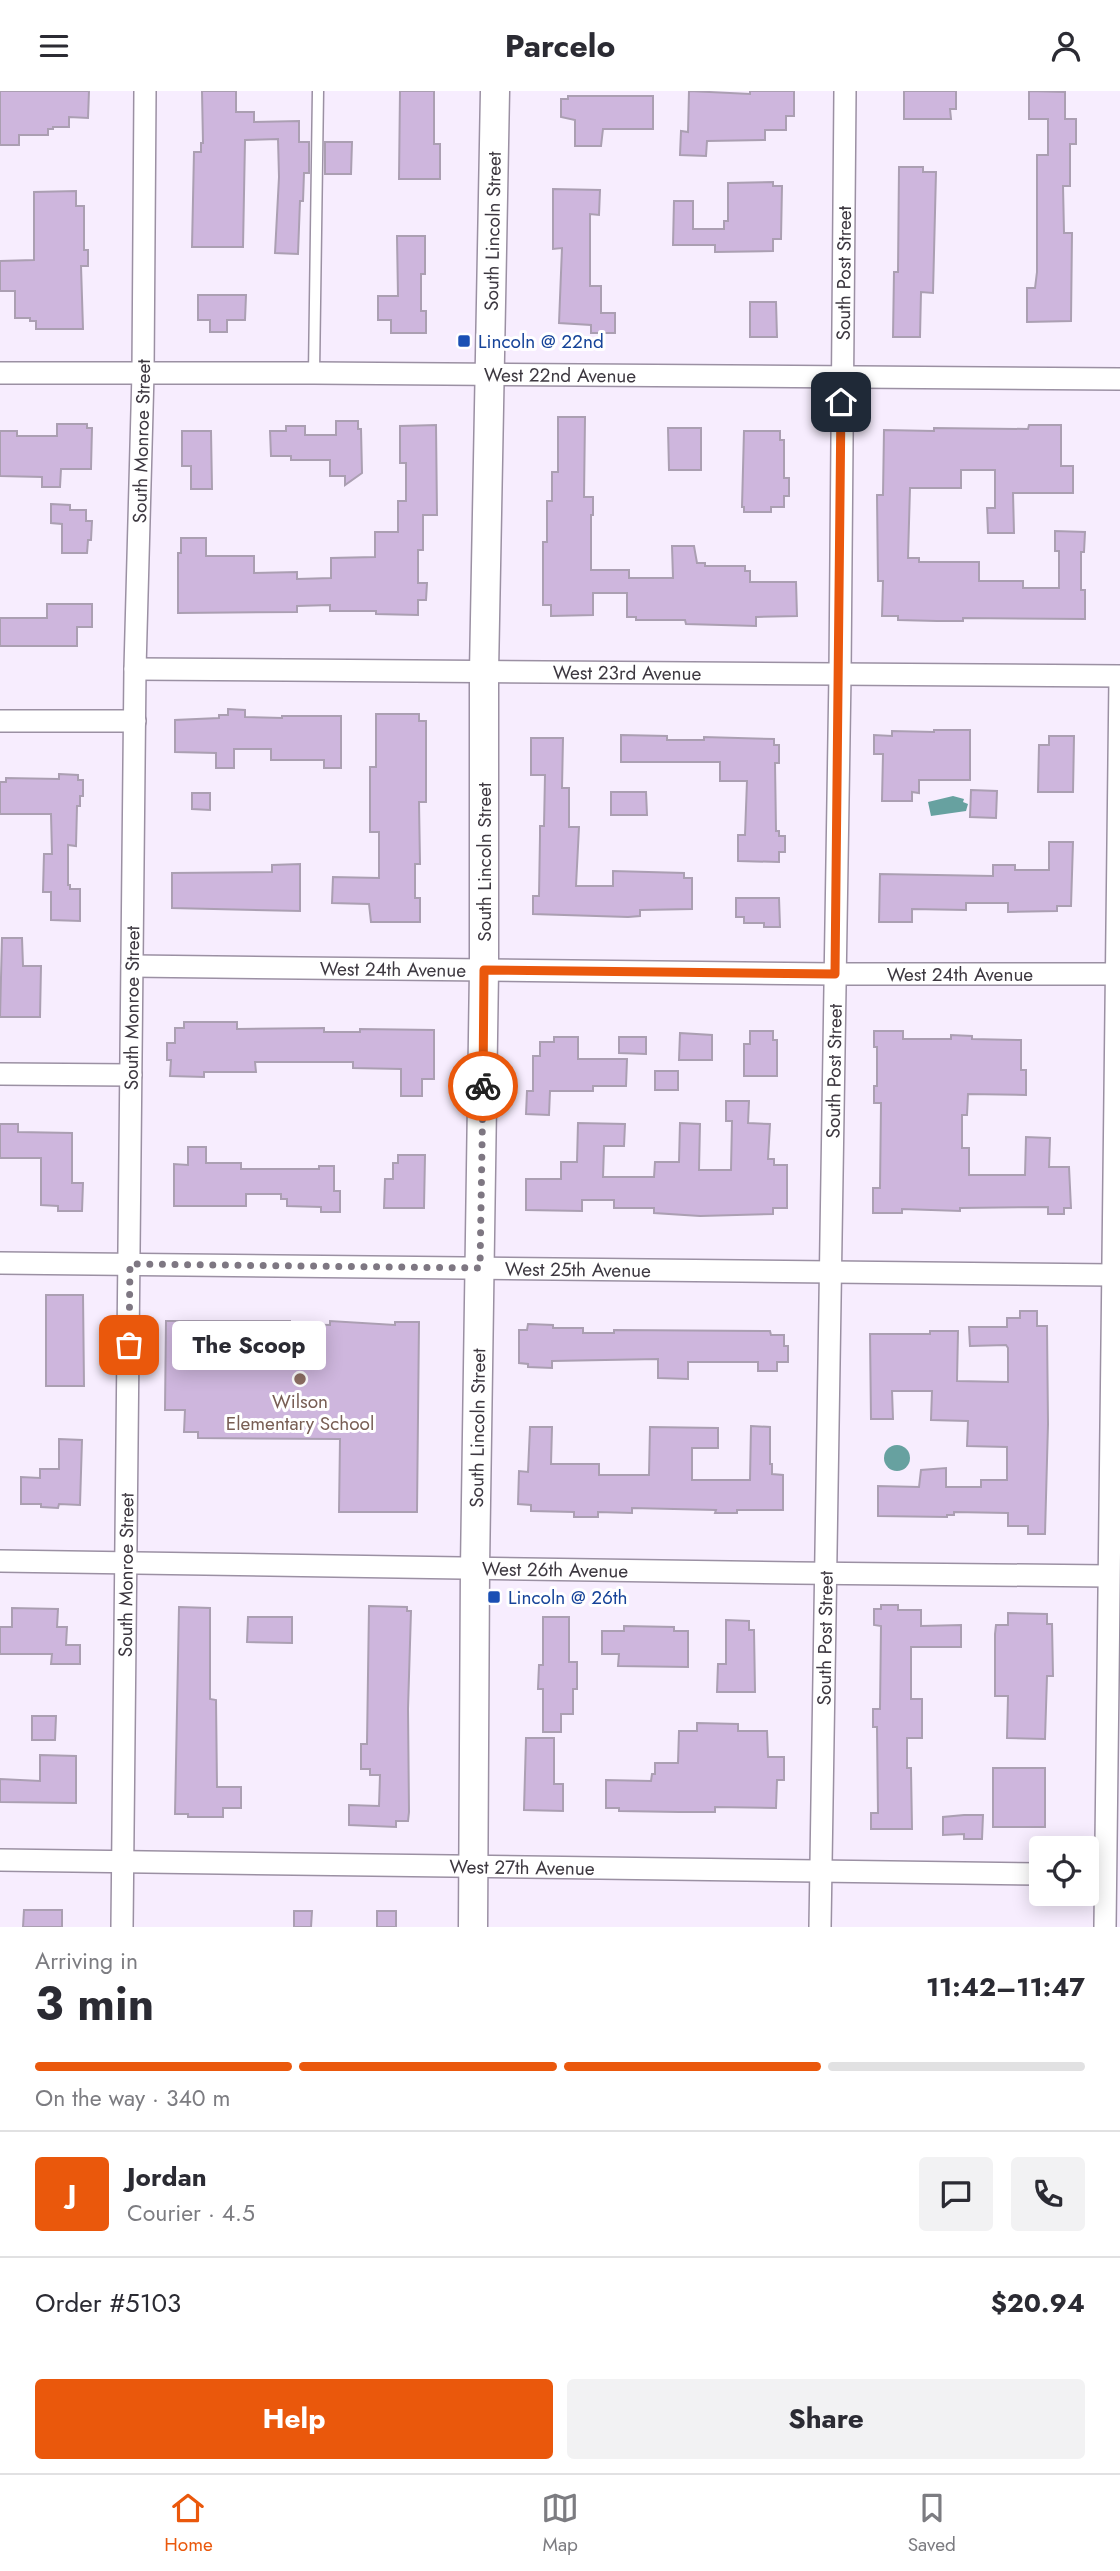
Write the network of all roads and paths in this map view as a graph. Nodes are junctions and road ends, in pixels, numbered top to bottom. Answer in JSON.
{"nodes":[{"id":1,"x":145,"y":91,"type":"edge"},
{"id":2,"x":318,"y":91,"type":"edge"},
{"id":3,"x":495,"y":91,"type":"edge"},
{"id":4,"x":845,"y":91,"type":"edge"},
{"id":5,"x":0,"y":373,"type":"edge"},
{"id":6,"x":143,"y":373,"type":"junction"},
{"id":7,"x":314,"y":373,"type":"junction"},
{"id":8,"x":491,"y":375,"type":"junction"},
{"id":9,"x":841,"y":377,"type":"junction"},
{"id":10,"x":1120,"y":379,"type":"edge"},
{"id":11,"x":135,"y":669,"type":"junction"},
{"id":12,"x":484,"y":672,"type":"junction"},
{"id":13,"x":840,"y":674,"type":"junction"},
{"id":14,"x":1120,"y":677,"type":"edge"},
{"id":15,"x":0,"y":721,"type":"edge"},
{"id":16,"x":135,"y":721,"type":"junction"},
{"id":17,"x":1118,"y":943,"type":"edge"},
{"id":18,"x":132,"y":965,"type":"junction"},
{"id":19,"x":484,"y":970,"type":"junction"},
{"id":20,"x":835,"y":974,"type":"junction"},
{"id":21,"x":1116,"y":974,"type":"junction"},
{"id":22,"x":0,"y":1074,"type":"edge"},
{"id":23,"x":131,"y":1075,"type":"junction"},
{"id":24,"x":1116,"y":1242,"type":"edge"},
{"id":25,"x":0,"y":1263,"type":"edge"},
{"id":26,"x":130,"y":1264,"type":"junction"},
{"id":27,"x":480,"y":1268,"type":"junction"},
{"id":28,"x":830,"y":1273,"type":"junction"},
{"id":29,"x":1113,"y":1275,"type":"junction"},
{"id":30,"x":1115,"y":1548,"type":"edge"},
{"id":31,"x":0,"y":1561,"type":"edge"},
{"id":32,"x":126,"y":1563,"type":"junction"},
{"id":33,"x":475,"y":1568,"type":"junction"},
{"id":34,"x":824,"y":1574,"type":"junction"},
{"id":35,"x":1108,"y":1576,"type":"junction"},
{"id":36,"x":1114,"y":1699,"type":"edge"},
{"id":37,"x":0,"y":1860,"type":"edge"},
{"id":38,"x":123,"y":1862,"type":"junction"},
{"id":39,"x":1105,"y":1865,"type":"edge"},
{"id":40,"x":473,"y":1866,"type":"junction"},
{"id":41,"x":820,"y":1871,"type":"junction"},
{"id":42,"x":1029,"y":1874,"type":"edge"},
{"id":43,"x":122,"y":1927,"type":"edge"},
{"id":44,"x":473,"y":1927,"type":"edge"},
{"id":45,"x":820,"y":1927,"type":"edge"},
{"id":46,"x":1105,"y":1927,"type":"edge"}],
"edges":[{"from":1,"to":6,"type":"street","name":"South Monroe Street"},
{"from":2,"to":7,"type":"lane"},
{"from":3,"to":8,"type":"street","name":"South Lincoln Street"},
{"from":4,"to":9,"type":"street","name":"South Post Street"},
{"from":5,"to":6,"type":"street","name":"West 22nd Avenue"},
{"from":6,"to":7,"type":"street","name":"West 22nd Avenue"},
{"from":6,"to":11,"type":"street","name":"South Monroe Street"},
{"from":7,"to":8,"type":"street","name":"West 22nd Avenue"},
{"from":8,"to":9,"type":"street","name":"West 22nd Avenue"},
{"from":8,"to":12,"type":"street","name":"South Lincoln Street"},
{"from":9,"to":10,"type":"street","name":"West 22nd Avenue"},
{"from":9,"to":13,"type":"street","name":"South Post Street"},
{"from":11,"to":12,"type":"street","name":"West 23rd Avenue"},
{"from":11,"to":16,"type":"street","name":"South Monroe Street"},
{"from":12,"to":13,"type":"street","name":"West 23rd Avenue"},
{"from":12,"to":19,"type":"street","name":"South Lincoln Street"},
{"from":13,"to":14,"type":"street","name":"West 23rd Avenue"},
{"from":13,"to":20,"type":"street","name":"South Post Street"},
{"from":14,"to":17,"type":"street"},
{"from":15,"to":16,"type":"street"},
{"from":16,"to":18,"type":"street","name":"South Monroe Street"},
{"from":17,"to":21,"type":"street"},
{"from":18,"to":19,"type":"street","name":"West 24th Avenue"},
{"from":18,"to":23,"type":"street","name":"South Monroe Street"},
{"from":19,"to":20,"type":"street","name":"West 24th Avenue"},
{"from":19,"to":27,"type":"street","name":"South Lincoln Street"},
{"from":20,"to":21,"type":"street","name":"West 24th Avenue"},
{"from":20,"to":28,"type":"street","name":"South Post Street"},
{"from":21,"to":24,"type":"street"},
{"from":22,"to":23,"type":"street"},
{"from":23,"to":26,"type":"street","name":"South Monroe Street"},
{"from":24,"to":29,"type":"street"},
{"from":25,"to":26,"type":"street","name":"West 25th Avenue"},
{"from":26,"to":27,"type":"street","name":"West 25th Avenue"},
{"from":26,"to":32,"type":"street","name":"South Monroe Street"},
{"from":27,"to":28,"type":"street","name":"West 25th Avenue"},
{"from":27,"to":33,"type":"street","name":"South Lincoln Street"},
{"from":28,"to":29,"type":"street","name":"West 25th Avenue"},
{"from":28,"to":34,"type":"street","name":"South Post Street"},
{"from":29,"to":30,"type":"street"},
{"from":30,"to":35,"type":"street"},
{"from":31,"to":32,"type":"street","name":"West 26th Avenue"},
{"from":32,"to":33,"type":"street","name":"West 26th Avenue"},
{"from":32,"to":38,"type":"street","name":"South Monroe Street"},
{"from":33,"to":34,"type":"street","name":"West 26th Avenue"},
{"from":33,"to":40,"type":"street","name":"South Lincoln Street"},
{"from":34,"to":35,"type":"street","name":"West 26th Avenue"},
{"from":34,"to":41,"type":"street","name":"South Post Street"},
{"from":35,"to":36,"type":"street"},
{"from":36,"to":39,"type":"street"},
{"from":37,"to":38,"type":"street","name":"West 27th Avenue"},
{"from":38,"to":40,"type":"street","name":"West 27th Avenue"},
{"from":38,"to":43,"type":"street","name":"South Monroe Street"},
{"from":39,"to":46,"type":"street"},
{"from":40,"to":41,"type":"street","name":"West 27th Avenue"},
{"from":40,"to":44,"type":"street","name":"South Lincoln Street"},
{"from":41,"to":42,"type":"street","name":"West 27th Avenue"},
{"from":41,"to":45,"type":"street","name":"South Post Street"}]}
